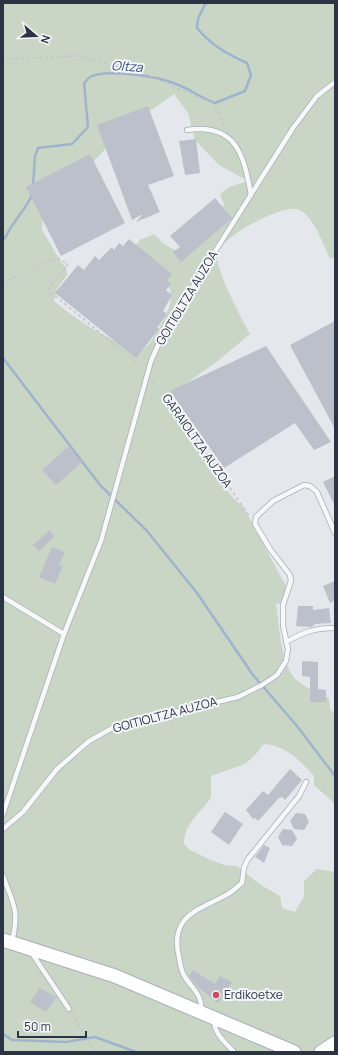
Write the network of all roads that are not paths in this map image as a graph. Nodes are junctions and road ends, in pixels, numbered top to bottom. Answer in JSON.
{"nodes":[{"id":1,"x":335,"y":82,"type":"edge"},
{"id":2,"x":187,"y":130,"type":"dead end"},
{"id":3,"x":251,"y":195,"type":"junction"},
{"id":4,"x":335,"y":533,"type":"edge"},
{"id":5,"x":3,"y":597,"type":"edge"},
{"id":6,"x":335,"y":628,"type":"edge"},
{"id":7,"x":64,"y":634,"type":"junction"},
{"id":8,"x":286,"y":642,"type":"junction"},
{"id":9,"x":306,"y":782,"type":"dead end"},
{"id":10,"x":3,"y":814,"type":"edge"},
{"id":11,"x":3,"y":829,"type":"edge"},
{"id":12,"x":3,"y":876,"type":"edge"},
{"id":13,"x":7,"y":941,"type":"edge"},
{"id":14,"x":30,"y":948,"type":"junction"},
{"id":15,"x":69,"y":1009,"type":"road end"},
{"id":16,"x":201,"y":1013,"type":"junction"},
{"id":17,"x":214,"y":1019,"type":"junction"},
{"id":18,"x":335,"y":1043,"type":"edge"},
{"id":19,"x":234,"y":1052,"type":"edge"},
{"id":20,"x":294,"y":1052,"type":"edge"},
{"id":21,"x":321,"y":1052,"type":"edge"}],
"edges":[{"from":1,"to":3,"type":"lane","name":"GOITIOLTZA AUZOA"},
{"from":2,"to":3,"type":"lane"},
{"from":3,"to":7,"type":"lane","name":"GOITIOLTZA AUZOA"},
{"from":4,"to":8,"type":"lane","name":"GOITIOLTZA AUZOA"},
{"from":5,"to":7,"type":"lane"},
{"from":6,"to":8,"type":"lane"},
{"from":7,"to":10,"type":"lane","name":"GOITIOLTZA AUZOA"},
{"from":8,"to":11,"type":"lane","name":"GOITIOLTZA AUZOA"},
{"from":9,"to":16,"type":"lane"},
{"from":12,"to":13,"type":"lane"},
{"from":13,"to":14,"type":"street"},
{"from":14,"to":15,"type":"lane"},
{"from":14,"to":16,"type":"street"},
{"from":16,"to":17,"type":"street"},
{"from":17,"to":19,"type":"lane"},
{"from":17,"to":20,"type":"street"},
{"from":18,"to":21,"type":"street"}]}
